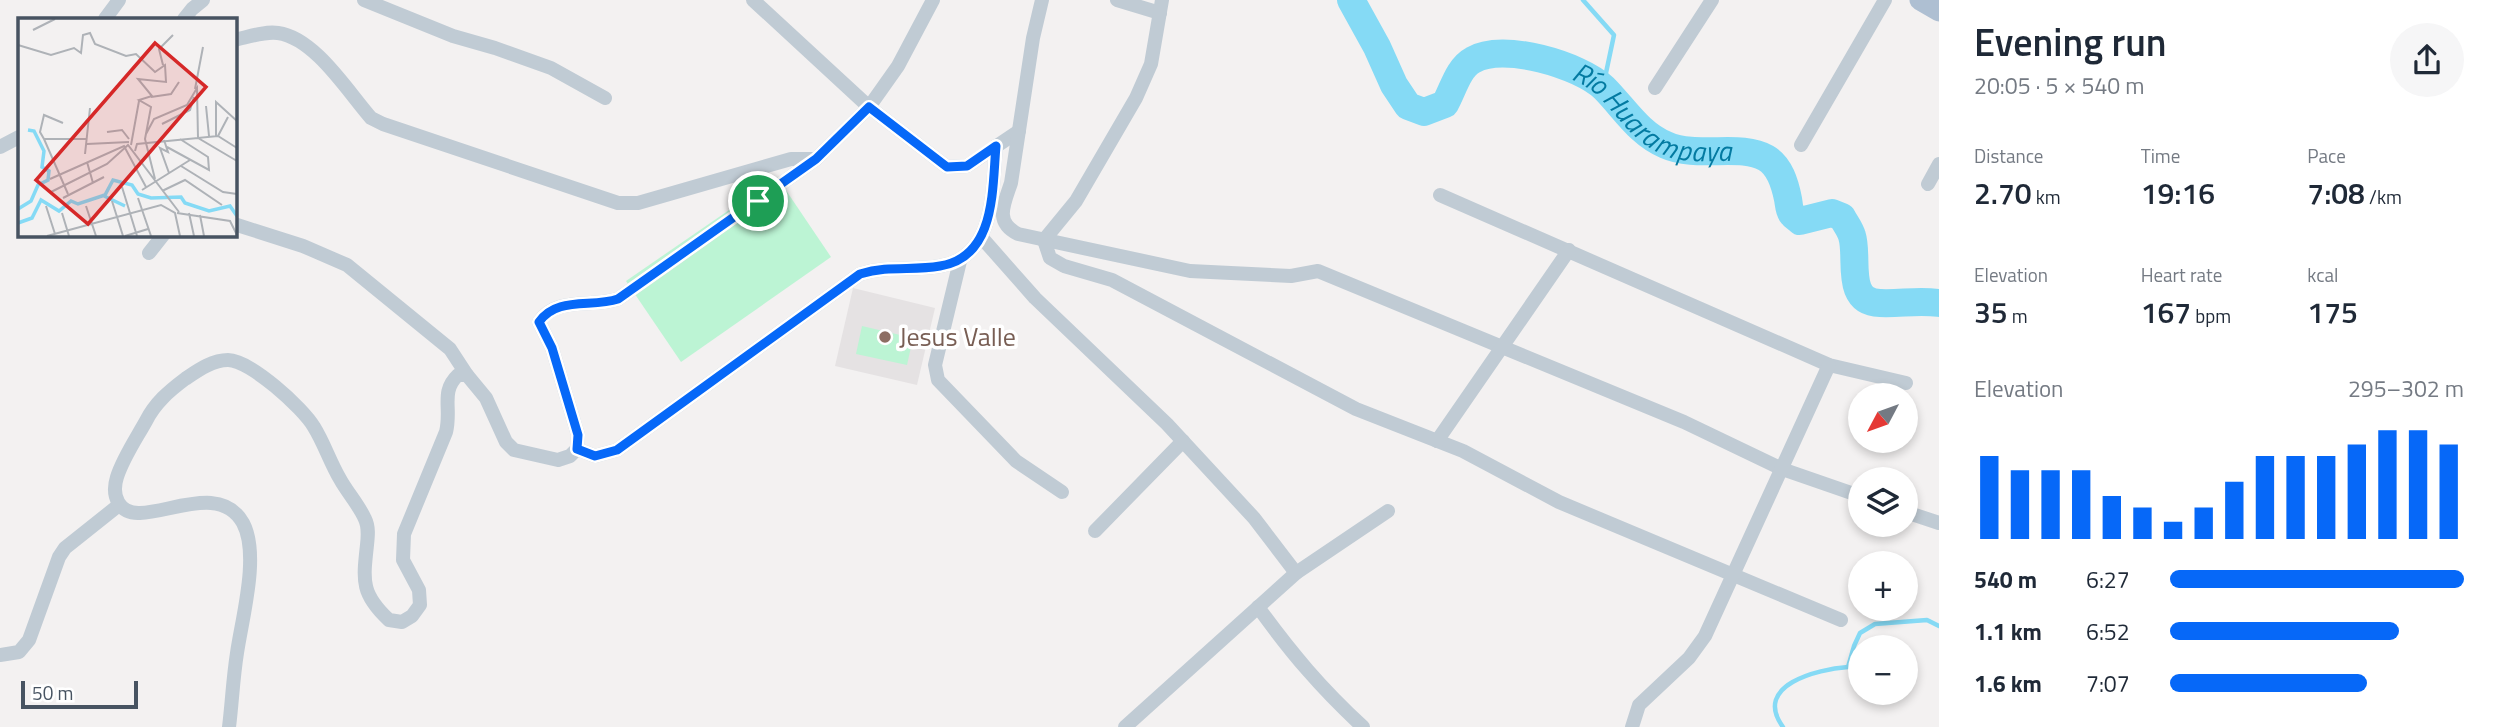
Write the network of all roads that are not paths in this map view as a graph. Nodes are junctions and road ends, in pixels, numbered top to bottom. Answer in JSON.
{"nodes":[{"id":1,"x":118,"y":0,"type":"edge"},
{"id":2,"x":203,"y":0,"type":"edge"},
{"id":3,"x":364,"y":0,"type":"edge"},
{"id":4,"x":753,"y":0,"type":"edge"},
{"id":5,"x":933,"y":0,"type":"edge"},
{"id":6,"x":1042,"y":0,"type":"edge"},
{"id":7,"x":1117,"y":0,"type":"edge"},
{"id":8,"x":1712,"y":0,"type":"edge"},
{"id":9,"x":1885,"y":0,"type":"edge"},
{"id":10,"x":1920,"y":0,"type":"edge"},
{"id":11,"x":1161,"y":6,"type":"edge"},
{"id":12,"x":1939,"y":11,"type":"edge"},
{"id":13,"x":106,"y":18,"type":"edge"},
{"id":14,"x":185,"y":18,"type":"edge"},
{"id":15,"x":236,"y":40,"type":"edge"},
{"id":16,"x":1655,"y":88,"type":"dead end"},
{"id":17,"x":605,"y":98,"type":"dead end"},
{"id":18,"x":869,"y":107,"type":"junction"},
{"id":19,"x":1019,"y":131,"type":"junction"},
{"id":20,"x":18,"y":138,"type":"edge"},
{"id":21,"x":1801,"y":145,"type":"dead end"},
{"id":22,"x":996,"y":146,"type":"junction"},
{"id":23,"x":0,"y":147,"type":"edge"},
{"id":24,"x":816,"y":159,"type":"junction"},
{"id":25,"x":1939,"y":164,"type":"edge"},
{"id":26,"x":1928,"y":184,"type":"dead end"},
{"id":27,"x":1440,"y":195,"type":"dead end"},
{"id":28,"x":236,"y":225,"type":"edge"},
{"id":29,"x":162,"y":236,"type":"edge"},
{"id":30,"x":982,"y":238,"type":"junction"},
{"id":31,"x":1044,"y":240,"type":"junction"},
{"id":32,"x":1569,"y":250,"type":"junction"},
{"id":33,"x":149,"y":253,"type":"dead end"},
{"id":34,"x":960,"y":261,"type":"junction"},
{"id":35,"x":1502,"y":347,"type":"junction"},
{"id":36,"x":1829,"y":365,"type":"junction"},
{"id":37,"x":467,"y":375,"type":"junction"},
{"id":38,"x":1906,"y":383,"type":"dead end"},
{"id":39,"x":1182,"y":441,"type":"junction"},
{"id":40,"x":1437,"y":441,"type":"junction"},
{"id":41,"x":577,"y":449,"type":"junction"},
{"id":42,"x":1782,"y":470,"type":"junction"},
{"id":43,"x":1062,"y":492,"type":"dead end"},
{"id":44,"x":1848,"y":492,"type":"edge"},
{"id":45,"x":120,"y":505,"type":"junction"},
{"id":46,"x":1388,"y":511,"type":"dead end"},
{"id":47,"x":1918,"y":516,"type":"edge"},
{"id":48,"x":1938,"y":523,"type":"edge"},
{"id":49,"x":1095,"y":531,"type":"dead end"},
{"id":50,"x":1296,"y":573,"type":"junction"},
{"id":51,"x":1734,"y":576,"type":"junction"},
{"id":52,"x":1258,"y":607,"type":"junction"},
{"id":53,"x":1841,"y":620,"type":"dead end"},
{"id":54,"x":0,"y":655,"type":"edge"},
{"id":55,"x":229,"y":727,"type":"edge"},
{"id":56,"x":1125,"y":727,"type":"edge"},
{"id":57,"x":1363,"y":727,"type":"edge"},
{"id":58,"x":1632,"y":727,"type":"edge"}],
"edges":[{"from":1,"to":13,"type":"street"},
{"from":2,"to":14,"type":"street"},
{"from":3,"to":17,"type":"street"},
{"from":4,"to":18,"type":"street"},
{"from":5,"to":18,"type":"street"},
{"from":6,"to":19,"type":"street"},
{"from":7,"to":11,"type":"street"},
{"from":8,"to":16,"type":"street"},
{"from":9,"to":21,"type":"street"},
{"from":10,"to":12,"type":"main road"},
{"from":11,"to":31,"type":"street"},
{"from":15,"to":24,"type":"street"},
{"from":18,"to":22,"type":"street"},
{"from":18,"to":24,"type":"street"},
{"from":19,"to":22,"type":"street"},
{"from":19,"to":31,"type":"street"},
{"from":20,"to":23,"type":"street"},
{"from":22,"to":30,"type":"street"},
{"from":24,"to":41,"type":"street"},
{"from":25,"to":26,"type":"street"},
{"from":27,"to":32,"type":"street"},
{"from":28,"to":37,"type":"street"},
{"from":29,"to":33,"type":"street"},
{"from":30,"to":34,"type":"street"},
{"from":30,"to":39,"type":"street"},
{"from":31,"to":35,"type":"street"},
{"from":31,"to":40,"type":"street"},
{"from":32,"to":35,"type":"street"},
{"from":32,"to":36,"type":"street"},
{"from":34,"to":41,"type":"street"},
{"from":34,"to":43,"type":"street"},
{"from":35,"to":40,"type":"street"},
{"from":35,"to":42,"type":"street"},
{"from":36,"to":38,"type":"street"},
{"from":36,"to":42,"type":"street"},
{"from":37,"to":41,"type":"street"},
{"from":37,"to":45,"type":"street"},
{"from":39,"to":49,"type":"street"},
{"from":39,"to":50,"type":"street"},
{"from":40,"to":51,"type":"street"},
{"from":42,"to":44,"type":"street"},
{"from":42,"to":51,"type":"street"},
{"from":45,"to":54,"type":"street"},
{"from":45,"to":55,"type":"street"},
{"from":46,"to":50,"type":"street"},
{"from":47,"to":48,"type":"street"},
{"from":50,"to":52,"type":"street"},
{"from":51,"to":53,"type":"street"},
{"from":51,"to":58,"type":"street"},
{"from":52,"to":56,"type":"street"},
{"from":52,"to":57,"type":"street"}]}
